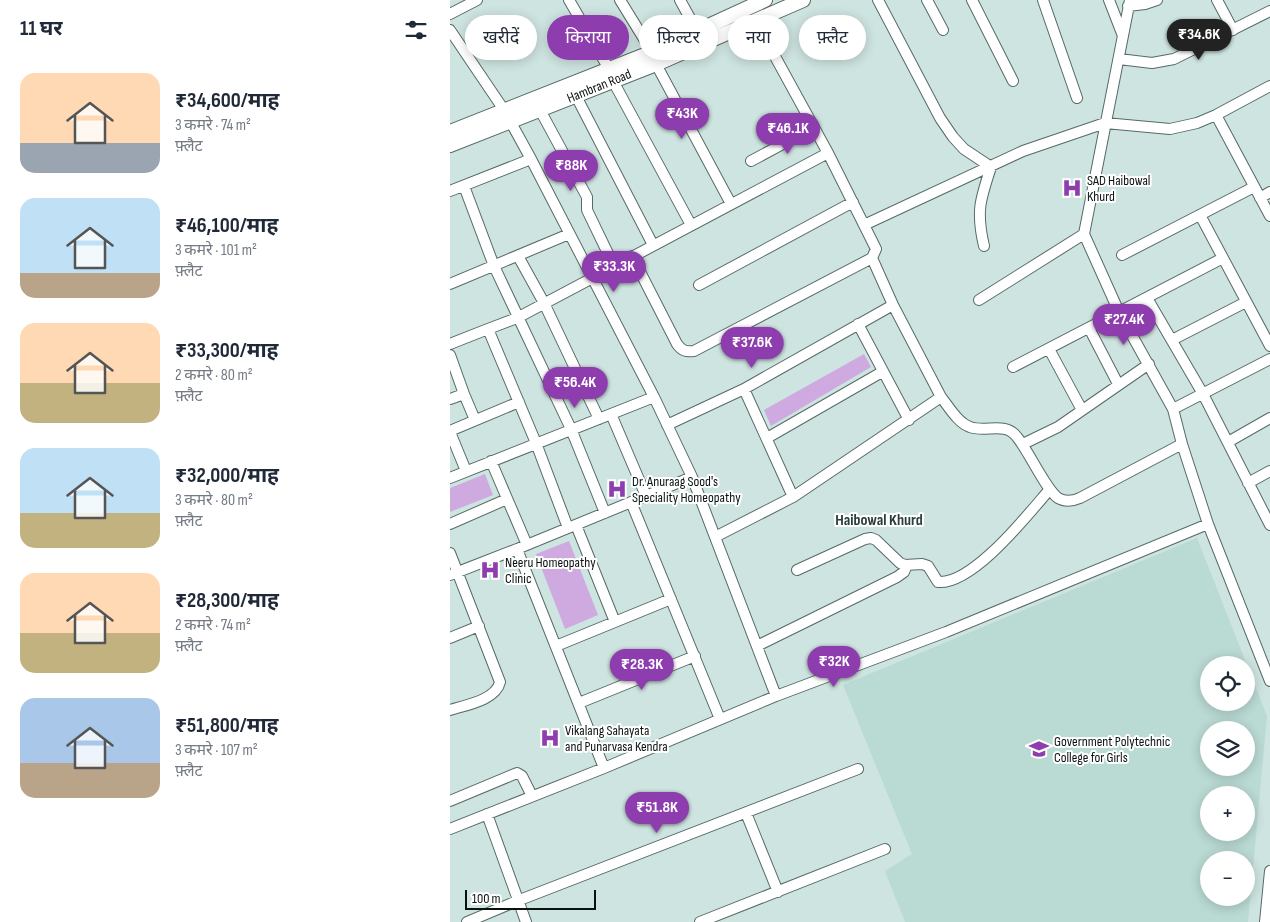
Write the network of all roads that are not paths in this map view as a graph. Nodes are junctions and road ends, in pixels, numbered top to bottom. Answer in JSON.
{"nodes":[{"id":1,"x":477,"y":0,"type":"edge"},
{"id":2,"x":569,"y":0,"type":"edge"},
{"id":3,"x":620,"y":0,"type":"edge"},
{"id":4,"x":680,"y":0,"type":"edge"},
{"id":5,"x":766,"y":0,"type":"edge"},
{"id":6,"x":802,"y":0,"type":"edge"},
{"id":7,"x":878,"y":0,"type":"edge"},
{"id":8,"x":927,"y":0,"type":"edge"},
{"id":9,"x":972,"y":0,"type":"edge"},
{"id":10,"x":1043,"y":0,"type":"edge"},
{"id":11,"x":1109,"y":0,"type":"edge"},
{"id":12,"x":1157,"y":0,"type":"edge"},
{"id":13,"x":1217,"y":0,"type":"edge"},
{"id":14,"x":1129,"y":3,"type":"edge"},
{"id":15,"x":1270,"y":11,"type":"edge"},
{"id":16,"x":450,"y":14,"type":"edge"},
{"id":17,"x":688,"y":15,"type":"edge"},
{"id":18,"x":768,"y":15,"type":"edge"},
{"id":19,"x":718,"y":22,"type":"edge"},
{"id":20,"x":450,"y":30,"type":"edge"},
{"id":21,"x":943,"y":30,"type":"dead end"},
{"id":22,"x":1233,"y":30,"type":"junction"},
{"id":23,"x":639,"y":32,"type":"edge"},
{"id":24,"x":1123,"y":36,"type":"junction"},
{"id":25,"x":1119,"y":59,"type":"junction"},
{"id":26,"x":649,"y":60,"type":"edge"},
{"id":27,"x":655,"y":60,"type":"edge"},
{"id":28,"x":777,"y":60,"type":"edge"},
{"id":29,"x":611,"y":75,"type":"junction"},
{"id":30,"x":1013,"y":81,"type":"dead end"},
{"id":31,"x":1270,"y":86,"type":"edge"},
{"id":32,"x":576,"y":96,"type":"junction"},
{"id":33,"x":1077,"y":98,"type":"dead end"},
{"id":34,"x":540,"y":110,"type":"junction"},
{"id":35,"x":1216,"y":115,"type":"junction"},
{"id":36,"x":507,"y":116,"type":"junction"},
{"id":37,"x":1105,"y":123,"type":"junction"},
{"id":38,"x":814,"y":128,"type":"junction"},
{"id":39,"x":450,"y":132,"type":"edge"},
{"id":40,"x":450,"y":145,"type":"edge"},
{"id":41,"x":828,"y":153,"type":"junction"},
{"id":42,"x":531,"y":159,"type":"junction"},
{"id":43,"x":751,"y":161,"type":"dead end"},
{"id":44,"x":991,"y":167,"type":"junction"},
{"id":45,"x":464,"y":186,"type":"junction"},
{"id":46,"x":1254,"y":187,"type":"junction"},
{"id":47,"x":450,"y":191,"type":"edge"},
{"id":48,"x":1270,"y":192,"type":"edge"},
{"id":49,"x":1260,"y":198,"type":"junction"},
{"id":50,"x":852,"y":202,"type":"junction"},
{"id":51,"x":731,"y":204,"type":"junction"},
{"id":52,"x":1200,"y":215,"type":"junction"},
{"id":53,"x":1270,"y":216,"type":"edge"},
{"id":54,"x":692,"y":225,"type":"junction"},
{"id":55,"x":864,"y":225,"type":"junction"},
{"id":56,"x":569,"y":234,"type":"junction"},
{"id":57,"x":1084,"y":234,"type":"junction"},
{"id":58,"x":653,"y":245,"type":"junction"},
{"id":59,"x":984,"y":246,"type":"dead end"},
{"id":60,"x":1122,"y":255,"type":"dead end"},
{"id":61,"x":518,"y":256,"type":"junction"},
{"id":62,"x":632,"y":256,"type":"junction"},
{"id":63,"x":872,"y":258,"type":"junction"},
{"id":64,"x":1223,"y":258,"type":"junction"},
{"id":65,"x":494,"y":266,"type":"junction"},
{"id":66,"x":614,"y":266,"type":"junction"},
{"id":67,"x":592,"y":278,"type":"junction"},
{"id":68,"x":450,"y":284,"type":"edge"},
{"id":69,"x":699,"y":285,"type":"dead end"},
{"id":70,"x":1147,"y":298,"type":"junction"},
{"id":71,"x":979,"y":300,"type":"dead end"},
{"id":72,"x":1246,"y":302,"type":"junction"},
{"id":73,"x":544,"y":303,"type":"junction"},
{"id":74,"x":893,"y":304,"type":"junction"},
{"id":75,"x":1119,"y":312,"type":"junction"},
{"id":76,"x":517,"y":318,"type":"junction"},
{"id":77,"x":858,"y":324,"type":"junction"},
{"id":78,"x":1089,"y":328,"type":"junction"},
{"id":79,"x":488,"y":329,"type":"junction"},
{"id":80,"x":1172,"y":340,"type":"junction"},
{"id":81,"x":450,"y":344,"type":"edge"},
{"id":82,"x":1270,"y":346,"type":"edge"},
{"id":83,"x":1049,"y":349,"type":"junction"},
{"id":84,"x":450,"y":355,"type":"edge"},
{"id":85,"x":1270,"y":359,"type":"edge"},
{"id":86,"x":1148,"y":364,"type":"junction"},
{"id":87,"x":1013,"y":368,"type":"dead end"},
{"id":88,"x":882,"y":372,"type":"junction"},
{"id":89,"x":1118,"y":384,"type":"junction"},
{"id":90,"x":744,"y":389,"type":"junction"},
{"id":91,"x":464,"y":394,"type":"junction"},
{"id":92,"x":1203,"y":394,"type":"junction"},
{"id":93,"x":654,"y":397,"type":"junction"},
{"id":94,"x":941,"y":397,"type":"junction"},
{"id":95,"x":450,"y":399,"type":"edge"},
{"id":96,"x":519,"y":402,"type":"junction"},
{"id":97,"x":1173,"y":409,"type":"junction"},
{"id":98,"x":1082,"y":410,"type":"junction"},
{"id":99,"x":611,"y":414,"type":"junction"},
{"id":100,"x":1270,"y":418,"type":"edge"},
{"id":101,"x":599,"y":419,"type":"junction"},
{"id":102,"x":475,"y":420,"type":"junction"},
{"id":103,"x":909,"y":420,"type":"junction"},
{"id":104,"x":667,"y":425,"type":"junction"},
{"id":105,"x":571,"y":429,"type":"junction"},
{"id":106,"x":450,"y":431,"type":"edge"},
{"id":107,"x":766,"y":438,"type":"junction"},
{"id":108,"x":1228,"y":442,"type":"junction"},
{"id":109,"x":536,"y":443,"type":"junction"},
{"id":110,"x":1023,"y":444,"type":"junction"},
{"id":111,"x":1182,"y":444,"type":"junction"},
{"id":112,"x":491,"y":461,"type":"junction"},
{"id":113,"x":466,"y":471,"type":"junction"},
{"id":114,"x":1270,"y":471,"type":"edge"},
{"id":115,"x":692,"y":477,"type":"junction"},
{"id":116,"x":450,"y":478,"type":"edge"},
{"id":117,"x":1248,"y":483,"type":"junction"},
{"id":118,"x":1050,"y":488,"type":"junction"},
{"id":119,"x":646,"y":496,"type":"junction"},
{"id":120,"x":793,"y":497,"type":"junction"},
{"id":121,"x":507,"y":499,"type":"junction"},
{"id":122,"x":631,"y":502,"type":"junction"},
{"id":123,"x":605,"y":513,"type":"junction"},
{"id":124,"x":450,"y":524,"type":"edge"},
{"id":125,"x":1208,"y":524,"type":"junction"},
{"id":126,"x":1270,"y":524,"type":"edge"},
{"id":127,"x":572,"y":526,"type":"junction"},
{"id":128,"x":715,"y":537,"type":"junction"},
{"id":129,"x":522,"y":547,"type":"junction"},
{"id":130,"x":450,"y":554,"type":"edge"},
{"id":131,"x":907,"y":565,"type":"junction"},
{"id":132,"x":797,"y":570,"type":"dead end"},
{"id":133,"x":454,"y":574,"type":"edge"},
{"id":134,"x":671,"y":599,"type":"junction"},
{"id":135,"x":614,"y":622,"type":"junction"},
{"id":136,"x":479,"y":626,"type":"junction"},
{"id":137,"x":450,"y":638,"type":"edge"},
{"id":138,"x":556,"y":646,"type":"junction"},
{"id":139,"x":757,"y":646,"type":"junction"},
{"id":140,"x":695,"y":656,"type":"junction"},
{"id":141,"x":1270,"y":681,"type":"edge"},
{"id":142,"x":776,"y":696,"type":"junction"},
{"id":143,"x":579,"y":703,"type":"junction"},
{"id":144,"x":450,"y":710,"type":"edge"},
{"id":145,"x":720,"y":719,"type":"junction"},
{"id":146,"x":604,"y":768,"type":"junction"},
{"id":147,"x":858,"y":769,"type":"dead end"},
{"id":148,"x":532,"y":796,"type":"junction"},
{"id":149,"x":450,"y":801,"type":"edge"},
{"id":150,"x":746,"y":813,"type":"junction"},
{"id":151,"x":487,"y":814,"type":"junction"},
{"id":152,"x":450,"y":829,"type":"edge"},
{"id":153,"x":885,"y":848,"type":"dead end"},
{"id":154,"x":1270,"y":871,"type":"edge"},
{"id":155,"x":778,"y":892,"type":"junction"},
{"id":156,"x":518,"y":901,"type":"junction"},
{"id":157,"x":719,"y":919,"type":"edge"},
{"id":158,"x":467,"y":922,"type":"edge"},
{"id":159,"x":526,"y":922,"type":"edge"},
{"id":160,"x":700,"y":922,"type":"edge"},
{"id":161,"x":1265,"y":922,"type":"edge"}],
"edges":[{"from":1,"to":16,"type":"street"},
{"from":2,"to":29,"type":"street"},
{"from":3,"to":23,"type":"street"},
{"from":4,"to":17,"type":"street"},
{"from":5,"to":19,"type":"main road","name":"Hambran Road"},
{"from":6,"to":18,"type":"main road","name":"Hambran Road"},
{"from":7,"to":44,"type":"street"},
{"from":8,"to":21,"type":"street"},
{"from":9,"to":30,"type":"street"},
{"from":10,"to":33,"type":"street"},
{"from":11,"to":24,"type":"street"},
{"from":12,"to":14,"type":"street"},
{"from":13,"to":22,"type":"street"},
{"from":14,"to":24,"type":"street"},
{"from":15,"to":22,"type":"street"},
{"from":20,"to":36,"type":"street"},
{"from":22,"to":25,"type":"street"},
{"from":24,"to":25,"type":"street"},
{"from":25,"to":37,"type":"street"},
{"from":26,"to":29,"type":"main road","name":"Hambran Road"},
{"from":27,"to":51,"type":"street"},
{"from":28,"to":38,"type":"street"},
{"from":29,"to":32,"type":"main road","name":"Hambran Road"},
{"from":29,"to":36,"type":"main road","name":"Hambran Road"},
{"from":29,"to":54,"type":"street"},
{"from":31,"to":35,"type":"street"},
{"from":32,"to":34,"type":"main road","name":"Hambran Road"},
{"from":32,"to":58,"type":"street"},
{"from":34,"to":36,"type":"main road","name":"Hambran Road"},
{"from":34,"to":66,"type":"street"},
{"from":35,"to":37,"type":"street"},
{"from":35,"to":46,"type":"street"},
{"from":36,"to":39,"type":"main road","name":"Hambran Road"},
{"from":36,"to":40,"type":"main road","name":"Hambran Road"},
{"from":36,"to":42,"type":"street"},
{"from":37,"to":44,"type":"street"},
{"from":37,"to":57,"type":"street"},
{"from":38,"to":41,"type":"street"},
{"from":38,"to":43,"type":"street"},
{"from":41,"to":50,"type":"street"},
{"from":41,"to":51,"type":"street"},
{"from":42,"to":45,"type":"street"},
{"from":42,"to":56,"type":"street"},
{"from":44,"to":55,"type":"street"},
{"from":44,"to":59,"type":"street"},
{"from":45,"to":47,"type":"street"},
{"from":45,"to":65,"type":"street"},
{"from":46,"to":49,"type":"street"},
{"from":46,"to":52,"type":"street"},
{"from":48,"to":49,"type":"street"},
{"from":49,"to":53,"type":"street"},
{"from":50,"to":55,"type":"street"},
{"from":50,"to":69,"type":"street"},
{"from":51,"to":54,"type":"street"},
{"from":52,"to":60,"type":"street"},
{"from":52,"to":64,"type":"street"},
{"from":54,"to":58,"type":"street"},
{"from":55,"to":63,"type":"street"},
{"from":56,"to":61,"type":"street"},
{"from":56,"to":67,"type":"street"},
{"from":57,"to":71,"type":"street"},
{"from":57,"to":75,"type":"street"},
{"from":58,"to":62,"type":"street"},
{"from":61,"to":65,"type":"street"},
{"from":61,"to":73,"type":"street"},
{"from":62,"to":63,"type":"street"},
{"from":62,"to":66,"type":"street"},
{"from":63,"to":74,"type":"street"},
{"from":64,"to":70,"type":"street"},
{"from":64,"to":72,"type":"street"},
{"from":65,"to":68,"type":"street"},
{"from":65,"to":76,"type":"street"},
{"from":66,"to":67,"type":"street"},
{"from":67,"to":73,"type":"street"},
{"from":67,"to":93,"type":"street"},
{"from":70,"to":75,"type":"street"},
{"from":70,"to":80,"type":"street"},
{"from":72,"to":80,"type":"street"},
{"from":72,"to":82,"type":"street"},
{"from":73,"to":76,"type":"street"},
{"from":73,"to":101,"type":"street"},
{"from":74,"to":77,"type":"street"},
{"from":74,"to":94,"type":"street"},
{"from":75,"to":78,"type":"street"},
{"from":75,"to":86,"type":"street"},
{"from":76,"to":79,"type":"street"},
{"from":76,"to":105,"type":"street"},
{"from":77,"to":88,"type":"street"},
{"from":77,"to":90,"type":"street"},
{"from":78,"to":83,"type":"street"},
{"from":78,"to":89,"type":"street"},
{"from":79,"to":81,"type":"street"},
{"from":79,"to":96,"type":"street"},
{"from":80,"to":92,"type":"street"},
{"from":83,"to":87,"type":"street"},
{"from":83,"to":98,"type":"street"},
{"from":84,"to":91,"type":"street"},
{"from":85,"to":92,"type":"street"},
{"from":86,"to":89,"type":"street"},
{"from":86,"to":97,"type":"street"},
{"from":88,"to":103,"type":"street"},
{"from":88,"to":107,"type":"street"},
{"from":89,"to":98,"type":"street"},
{"from":90,"to":104,"type":"street"},
{"from":90,"to":107,"type":"street"},
{"from":91,"to":95,"type":"street"},
{"from":91,"to":102,"type":"street"},
{"from":92,"to":97,"type":"street"},
{"from":92,"to":108,"type":"street"},
{"from":93,"to":99,"type":"street"},
{"from":93,"to":104,"type":"street"},
{"from":94,"to":103,"type":"street"},
{"from":94,"to":110,"type":"street"},
{"from":96,"to":102,"type":"street"},
{"from":96,"to":109,"type":"street"},
{"from":97,"to":111,"type":"street"},
{"from":98,"to":110,"type":"street"},
{"from":99,"to":101,"type":"street"},
{"from":99,"to":119,"type":"street"},
{"from":100,"to":108,"type":"street"},
{"from":101,"to":105,"type":"street"},
{"from":102,"to":106,"type":"street"},
{"from":103,"to":120,"type":"street"},
{"from":104,"to":115,"type":"street"},
{"from":105,"to":109,"type":"street"},
{"from":105,"to":123,"type":"street"},
{"from":106,"to":113,"type":"street"},
{"from":107,"to":120,"type":"street"},
{"from":108,"to":117,"type":"street"},
{"from":109,"to":112,"type":"street"},
{"from":109,"to":127,"type":"street"},
{"from":110,"to":118,"type":"street"},
{"from":111,"to":118,"type":"street"},
{"from":111,"to":125,"type":"street"},
{"from":112,"to":113,"type":"street"},
{"from":112,"to":121,"type":"street"},
{"from":113,"to":116,"type":"street"},
{"from":114,"to":117,"type":"street"},
{"from":115,"to":119,"type":"street"},
{"from":115,"to":128,"type":"street"},
{"from":117,"to":126,"type":"street"},
{"from":118,"to":131,"type":"street"},
{"from":119,"to":122,"type":"street"},
{"from":120,"to":128,"type":"street"},
{"from":121,"to":124,"type":"street"},
{"from":121,"to":129,"type":"street"},
{"from":122,"to":123,"type":"street"},
{"from":122,"to":134,"type":"street"},
{"from":123,"to":127,"type":"street"},
{"from":125,"to":141,"type":"street"},
{"from":125,"to":142,"type":"street"},
{"from":127,"to":129,"type":"street"},
{"from":127,"to":135,"type":"street"},
{"from":128,"to":139,"type":"street"},
{"from":129,"to":133,"type":"street"},
{"from":129,"to":138,"type":"street"},
{"from":130,"to":133,"type":"street"},
{"from":131,"to":132,"type":"street"},
{"from":131,"to":139,"type":"street"},
{"from":133,"to":136,"type":"street"},
{"from":134,"to":135,"type":"street"},
{"from":134,"to":140,"type":"street"},
{"from":135,"to":138,"type":"street"},
{"from":136,"to":137,"type":"street"},
{"from":136,"to":144,"type":"street"},
{"from":138,"to":143,"type":"street"},
{"from":139,"to":142,"type":"street"},
{"from":140,"to":143,"type":"street"},
{"from":140,"to":145,"type":"street"},
{"from":142,"to":145,"type":"street"},
{"from":143,"to":146,"type":"street"},
{"from":145,"to":146,"type":"street"},
{"from":146,"to":148,"type":"street"},
{"from":147,"to":150,"type":"street"},
{"from":148,"to":149,"type":"street"},
{"from":148,"to":151,"type":"street"},
{"from":150,"to":155,"type":"street"},
{"from":150,"to":156,"type":"street"},
{"from":151,"to":152,"type":"street"},
{"from":151,"to":156,"type":"street"},
{"from":153,"to":155,"type":"street"},
{"from":154,"to":161,"type":"street"},
{"from":155,"to":157,"type":"street"},
{"from":156,"to":158,"type":"street"},
{"from":156,"to":159,"type":"street"},
{"from":157,"to":160,"type":"street"}]}
